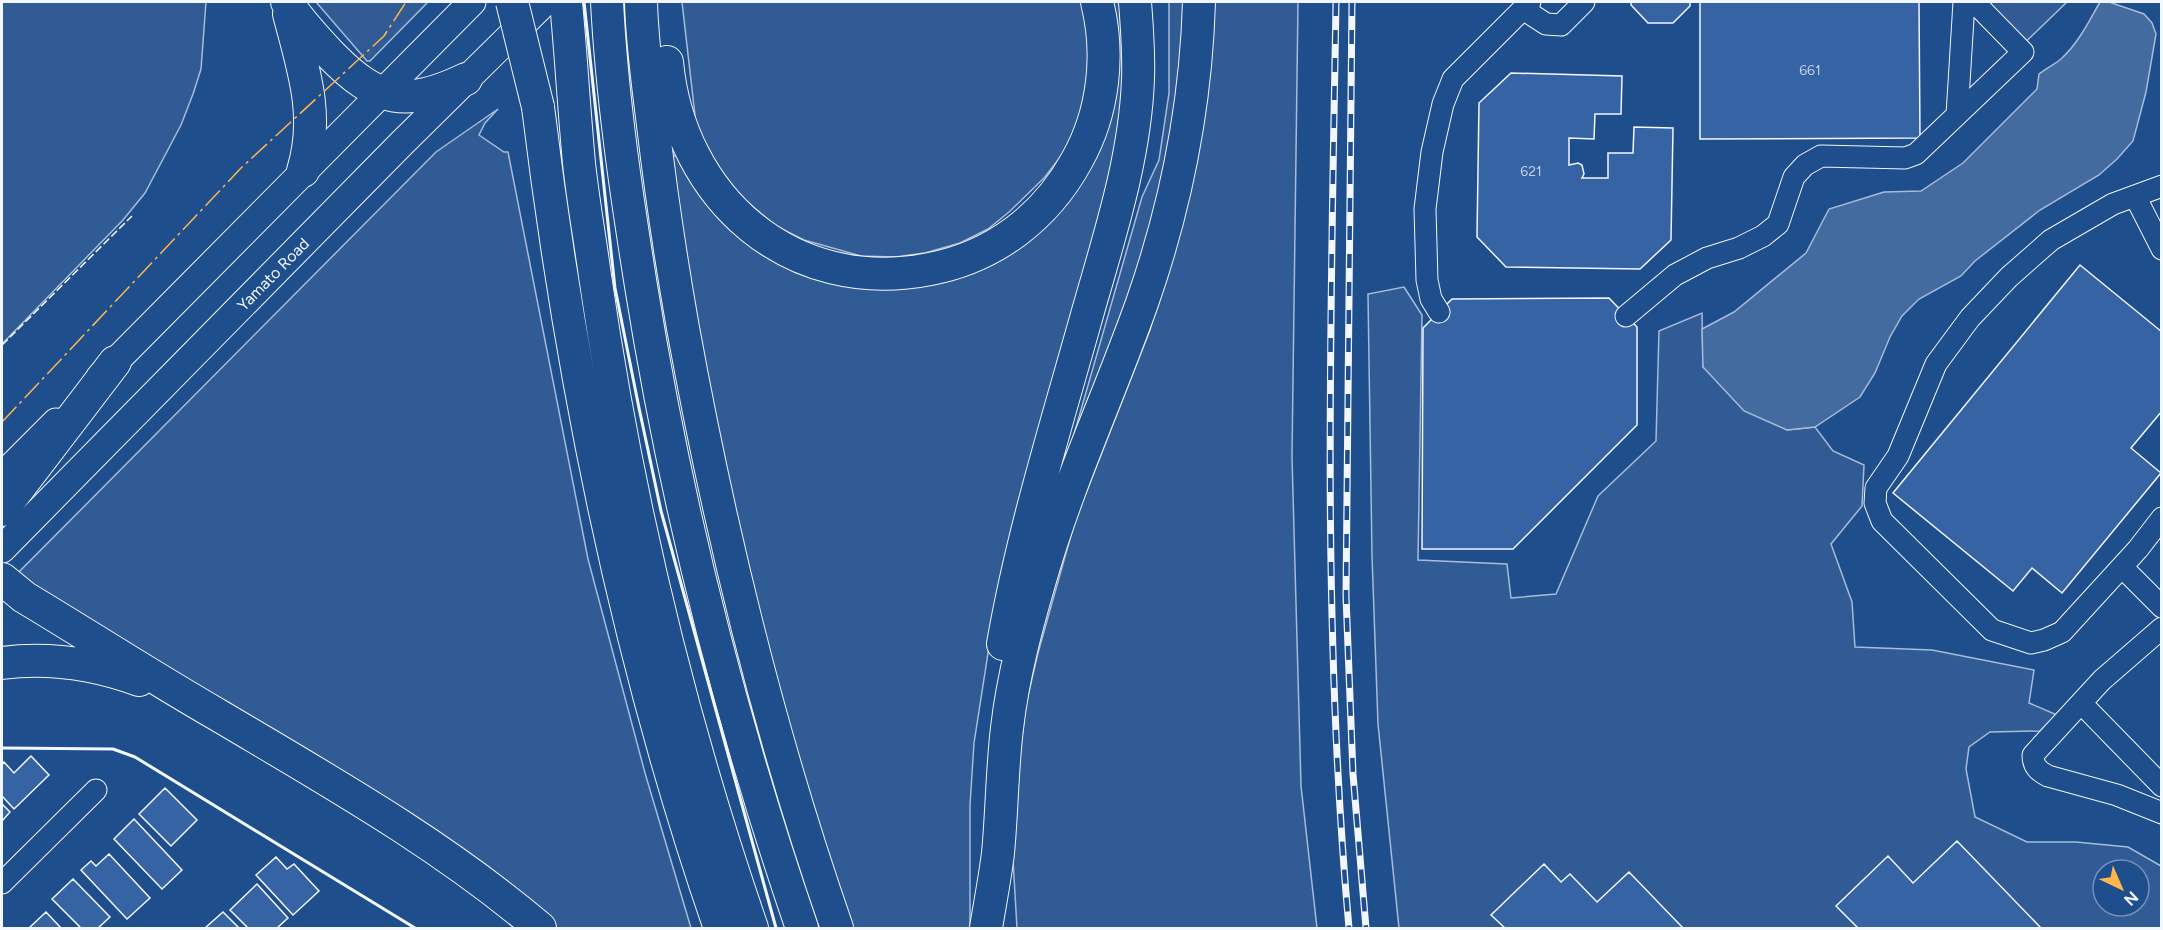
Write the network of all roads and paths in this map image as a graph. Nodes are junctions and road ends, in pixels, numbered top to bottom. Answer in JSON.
{"nodes":[{"id":1,"x":286,"y":2,"type":"edge"},
{"id":2,"x":472,"y":2,"type":"edge"},
{"id":3,"x":512,"y":2,"type":"edge"},
{"id":4,"x":531,"y":2,"type":"edge"},
{"id":5,"x":545,"y":2,"type":"edge"},
{"id":6,"x":566,"y":2,"type":"edge"},
{"id":7,"x":607,"y":2,"type":"edge"},
{"id":8,"x":648,"y":2,"type":"edge"},
{"id":9,"x":1097,"y":2,"type":"edge"},
{"id":10,"x":1135,"y":2,"type":"edge"},
{"id":11,"x":1199,"y":2,"type":"edge"},
{"id":12,"x":1584,"y":2,"type":"edge"},
{"id":13,"x":1964,"y":2,"type":"edge"},
{"id":14,"x":1974,"y":2,"type":"edge"},
{"id":15,"x":1526,"y":5,"type":"edge"},
{"id":16,"x":466,"y":79,"type":"junction"},
{"id":17,"x":380,"y":93,"type":"junction"},
{"id":18,"x":538,"y":107,"type":"junction"},
{"id":19,"x":1957,"y":114,"type":"junction"},
{"id":20,"x":303,"y":171,"type":"junction"},
{"id":21,"x":2162,"y":186,"type":"edge"},
{"id":22,"x":2135,"y":196,"type":"junction"},
{"id":23,"x":2162,"y":249,"type":"edge"},
{"id":24,"x":1439,"y":312,"type":"dead end"},
{"id":25,"x":1626,"y":315,"type":"dead end"},
{"id":26,"x":115,"y":362,"type":"junction"},
{"id":27,"x":2,"y":476,"type":"edge"},
{"id":28,"x":2,"y":510,"type":"edge"},
{"id":29,"x":2162,"y":518,"type":"edge"},
{"id":30,"x":2,"y":549,"type":"edge"},
{"id":31,"x":2122,"y":567,"type":"junction"},
{"id":32,"x":2,"y":579,"type":"edge"},
{"id":33,"x":2162,"y":607,"type":"edge"},
{"id":34,"x":2162,"y":628,"type":"edge"},
{"id":35,"x":2,"y":663,"type":"edge"},
{"id":36,"x":192,"y":700,"type":"junction"},
{"id":37,"x":2081,"y":703,"type":"junction"},
{"id":38,"x":2162,"y":786,"type":"edge"},
{"id":39,"x":96,"y":790,"type":"dead end"},
{"id":40,"x":2162,"y":813,"type":"edge"},
{"id":41,"x":2,"y":882,"type":"edge"},
{"id":42,"x":540,"y":928,"type":"edge"},
{"id":43,"x":720,"y":928,"type":"edge"},
{"id":44,"x":752,"y":928,"type":"edge"},
{"id":45,"x":802,"y":928,"type":"edge"},
{"id":46,"x":837,"y":928,"type":"edge"},
{"id":47,"x":985,"y":928,"type":"edge"}],
"edges":[{"from":1,"to":17,"type":"highway"},
{"from":1,"to":20,"type":"highway"},
{"from":2,"to":17,"type":"main road"},
{"from":3,"to":18,"type":"highway","bridge":true},
{"from":4,"to":18,"type":"highway","bridge":true},
{"from":5,"to":16,"type":"main road","name":"Yamato Road"},
{"from":6,"to":44,"type":"highway"},
{"from":7,"to":45,"type":"highway"},
{"from":8,"to":9,"type":"highway"},
{"from":8,"to":46,"type":"highway"},
{"from":10,"to":47,"type":"highway"},
{"from":11,"to":47,"type":"highway"},
{"from":12,"to":15,"type":"street"},
{"from":13,"to":19,"type":"street"},
{"from":14,"to":19,"type":"street"},
{"from":15,"to":24,"type":"street"},
{"from":16,"to":17,"type":"highway"},
{"from":16,"to":30,"type":"main road","name":"Yamato Road"},
{"from":17,"to":20,"type":"main road"},
{"from":18,"to":43,"type":"highway"},
{"from":19,"to":25,"type":"street"},
{"from":20,"to":26,"type":"main road"},
{"from":21,"to":22,"type":"street"},
{"from":22,"to":23,"type":"street"},
{"from":22,"to":31,"type":"street"},
{"from":26,"to":27,"type":"main road"},
{"from":26,"to":28,"type":"highway"},
{"from":29,"to":31,"type":"street"},
{"from":31,"to":33,"type":"street"},
{"from":32,"to":36,"type":"highway"},
{"from":34,"to":37,"type":"street"},
{"from":35,"to":36,"type":"highway"},
{"from":36,"to":42,"type":"highway"},
{"from":37,"to":38,"type":"street"},
{"from":37,"to":40,"type":"street"},
{"from":39,"to":41,"type":"street"}]}
